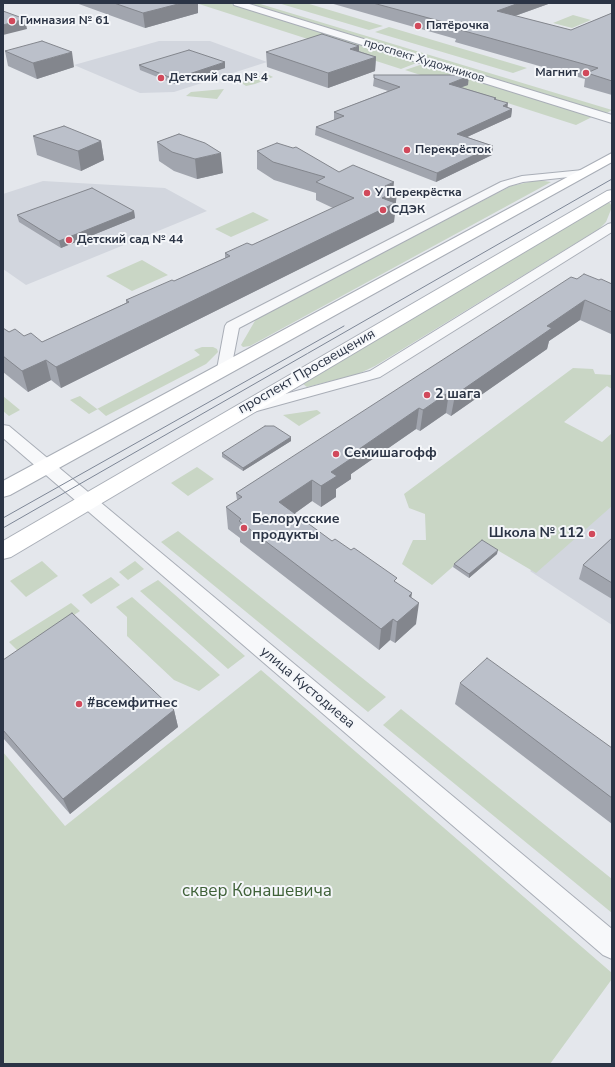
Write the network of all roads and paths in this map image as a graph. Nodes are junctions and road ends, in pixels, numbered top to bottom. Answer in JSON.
{"nodes":[{"id":1,"x":237,"y":3,"type":"edge"},
{"id":2,"x":269,"y":3,"type":"edge"},
{"id":3,"x":390,"y":39,"type":"dead end"},
{"id":4,"x":612,"y":119,"type":"edge"},
{"id":5,"x":612,"y":157,"type":"edge"},
{"id":6,"x":583,"y":173,"type":"junction"},
{"id":7,"x":612,"y":194,"type":"edge"},
{"id":8,"x":612,"y":227,"type":"edge"},
{"id":9,"x":224,"y":369,"type":"junction"},
{"id":10,"x":246,"y":409,"type":"junction"},
{"id":11,"x":3,"y":430,"type":"edge"},
{"id":12,"x":47,"y":467,"type":"junction"},
{"id":13,"x":3,"y":490,"type":"edge"},
{"id":14,"x":88,"y":502,"type":"junction"},
{"id":15,"x":3,"y":551,"type":"edge"},
{"id":16,"x":612,"y":946,"type":"edge"}],
"edges":[{"from":1,"to":4,"type":"street","name":"проспект Художников"},
{"from":2,"to":3,"type":"street","name":"проспект Художников"},
{"from":5,"to":6,"type":"main road"},
{"from":6,"to":9,"type":"main road"},
{"from":6,"to":9,"type":"street"},
{"from":7,"to":10,"type":"main road","name":"проспект Просвещения"},
{"from":8,"to":10,"type":"street"},
{"from":9,"to":12,"type":"main road"},
{"from":10,"to":14,"type":"main road","name":"проспект Просвещения"},
{"from":11,"to":12,"type":"street","name":"улица Кустодиева"},
{"from":12,"to":13,"type":"main road"},
{"from":12,"to":14,"type":"street","name":"улица Кустодиева"},
{"from":14,"to":15,"type":"main road","name":"проспект Просвещения"},
{"from":14,"to":16,"type":"street","name":"улица Кустодиева"}]}
